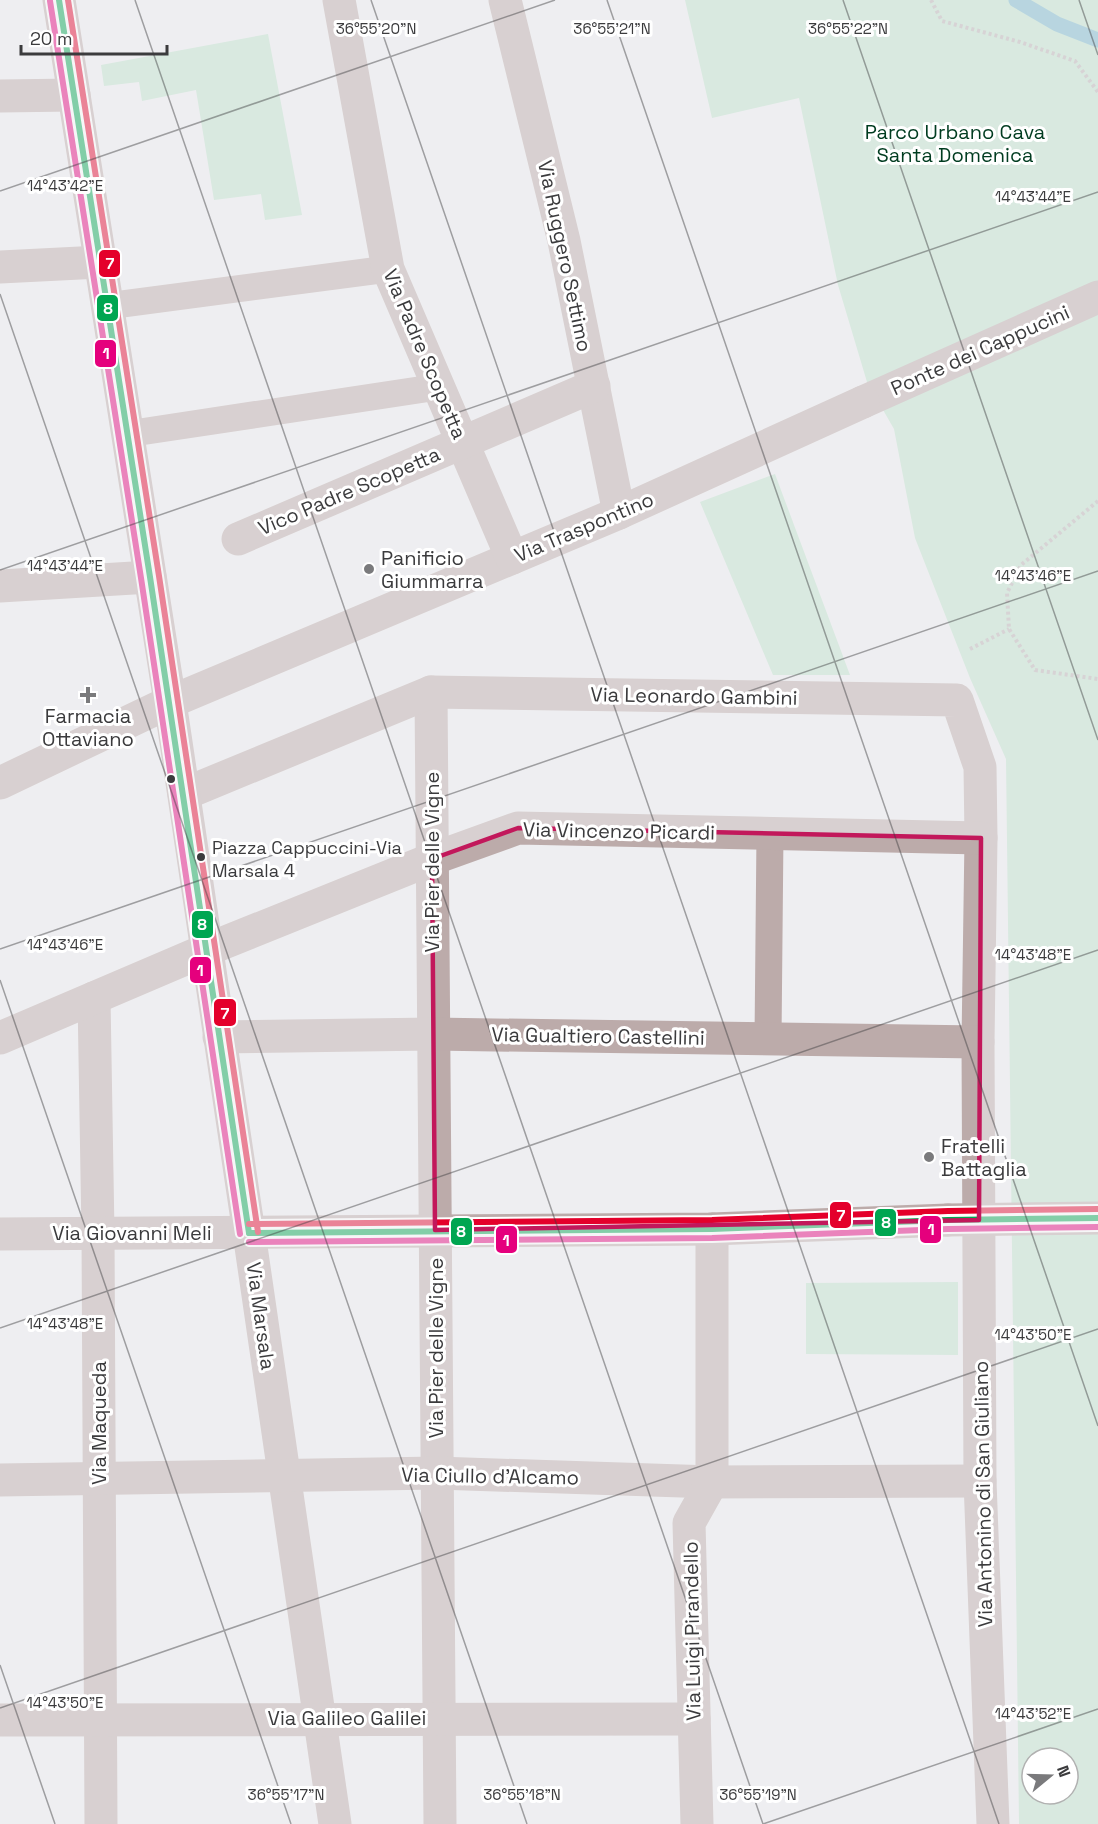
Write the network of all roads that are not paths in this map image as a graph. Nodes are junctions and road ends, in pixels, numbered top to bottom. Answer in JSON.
{"nodes":[{"id":1,"x":58,"y":0,"type":"edge"},
{"id":2,"x":339,"y":0,"type":"edge"},
{"id":3,"x":505,"y":0,"type":"edge"},
{"id":4,"x":74,"y":94,"type":"junction"},
{"id":5,"x":0,"y":96,"type":"edge"},
{"id":6,"x":100,"y":262,"type":"junction"},
{"id":7,"x":0,"y":267,"type":"edge"},
{"id":8,"x":388,"y":269,"type":"junction"},
{"id":9,"x":1098,"y":297,"type":"edge"},
{"id":10,"x":106,"y":306,"type":"junction"},
{"id":11,"x":594,"y":386,"type":"junction"},
{"id":12,"x":438,"y":387,"type":"junction"},
{"id":13,"x":863,"y":402,"type":"joint"},
{"id":14,"x":127,"y":434,"type":"junction"},
{"id":15,"x":462,"y":442,"type":"junction"},
{"id":16,"x":620,"y":513,"type":"junction"},
{"id":17,"x":238,"y":539,"type":"dead end"},
{"id":18,"x":512,"y":558,"type":"junction"},
{"id":19,"x":150,"y":576,"type":"junction"},
{"id":20,"x":0,"y":586,"type":"edge"},
{"id":21,"x":431,"y":692,"type":"junction"},
{"id":22,"x":957,"y":700,"type":"joint"},
{"id":23,"x":170,"y":702,"type":"junction"},
{"id":24,"x":0,"y":783,"type":"edge"},
{"id":25,"x":184,"y":794,"type":"junction"},
{"id":26,"x":770,"y":833,"type":"junction"},
{"id":27,"x":981,"y":838,"type":"junction"},
{"id":28,"x":432,"y":859,"type":"junction"},
{"id":29,"x":206,"y":950,"type":"junction"},
{"id":30,"x":94,"y":1010,"type":"junction"},
{"id":31,"x":434,"y":1034,"type":"junction"},
{"id":32,"x":219,"y":1036,"type":"junction"},
{"id":33,"x":0,"y":1038,"type":"edge"},
{"id":34,"x":768,"y":1039,"type":"junction"},
{"id":35,"x":978,"y":1042,"type":"junction"},
{"id":36,"x":1098,"y":1218,"type":"edge"},
{"id":37,"x":712,"y":1228,"type":"junction"},
{"id":38,"x":435,"y":1230,"type":"junction"},
{"id":39,"x":98,"y":1233,"type":"junction"},
{"id":40,"x":249,"y":1233,"type":"junction"},
{"id":41,"x":0,"y":1234,"type":"edge"},
{"id":42,"x":437,"y":1473,"type":"junction"},
{"id":43,"x":284,"y":1476,"type":"junction"},
{"id":44,"x":99,"y":1479,"type":"junction"},
{"id":45,"x":0,"y":1480,"type":"edge"},
{"id":46,"x":712,"y":1482,"type":"junction"},
{"id":47,"x":980,"y":1482,"type":"junction"},
{"id":48,"x":320,"y":1718,"type":"junction"},
{"id":49,"x":439,"y":1718,"type":"junction"},
{"id":50,"x":100,"y":1719,"type":"junction"},
{"id":51,"x":694,"y":1719,"type":"junction"},
{"id":52,"x":0,"y":1720,"type":"edge"},
{"id":53,"x":101,"y":1824,"type":"edge"},
{"id":54,"x":335,"y":1824,"type":"edge"},
{"id":55,"x":440,"y":1824,"type":"edge"},
{"id":56,"x":697,"y":1824,"type":"edge"},
{"id":57,"x":993,"y":1824,"type":"edge"}],
"edges":[{"from":1,"to":4,"type":"street","name":"Via Marsala"},
{"from":2,"to":8,"type":"street","name":"Via Padre Scopetta"},
{"from":3,"to":11,"type":"street","name":"Via Ruggero Settimo"},
{"from":4,"to":5,"type":"street"},
{"from":4,"to":6,"type":"street","name":"Via Marsala"},
{"from":6,"to":7,"type":"street"},
{"from":6,"to":10,"type":"street","name":"Via Marsala"},
{"from":8,"to":10,"type":"lane"},
{"from":8,"to":12,"type":"street","name":"Via Padre Scopetta"},
{"from":9,"to":13,"type":"street","name":"Ponte dei Cappucini"},
{"from":10,"to":14,"type":"street","name":"Via Marsala"},
{"from":11,"to":15,"type":"street","name":"Vico Padre Scopetta"},
{"from":11,"to":16,"type":"street","name":"Via Ruggero Settimo"},
{"from":12,"to":14,"type":"lane"},
{"from":12,"to":15,"type":"street","name":"Via Padre Scopetta"},
{"from":13,"to":16,"type":"street","name":"Via Traspontino"},
{"from":14,"to":19,"type":"street","name":"Via Marsala"},
{"from":15,"to":17,"type":"street","name":"Vico Padre Scopetta"},
{"from":15,"to":18,"type":"street","name":"Via Padre Scopetta"},
{"from":16,"to":18,"type":"street","name":"Via Traspontino"},
{"from":18,"to":23,"type":"street","name":"Via Traspontino"},
{"from":19,"to":20,"type":"street"},
{"from":19,"to":23,"type":"street","name":"Via Marsala"},
{"from":21,"to":22,"type":"street","name":"Via Leonardo Gambini"},
{"from":21,"to":25,"type":"street"},
{"from":21,"to":28,"type":"street","name":"Via Pier delle Vigne"},
{"from":22,"to":27,"type":"street","name":"Via Antonino di San Giuliano"},
{"from":23,"to":24,"type":"street","name":"Via Traspontino"},
{"from":23,"to":25,"type":"street","name":"Via Marsala"},
{"from":25,"to":29,"type":"street","name":"Via Marsala"},
{"from":26,"to":27,"type":"street","name":"Via Vincenzo Picardi"},
{"from":26,"to":28,"type":"street","name":"Via Vincenzo Picardi"},
{"from":26,"to":34,"type":"lane"},
{"from":27,"to":35,"type":"street","name":"Via Antonino di San Giuliano"},
{"from":28,"to":29,"type":"street","name":"Via Vincenzo Picardi"},
{"from":28,"to":31,"type":"street","name":"Via Pier delle Vigne"},
{"from":29,"to":30,"type":"street","name":"Via Vincenzo Picardi"},
{"from":29,"to":32,"type":"street","name":"Via Marsala"},
{"from":30,"to":33,"type":"street","name":"Via Vincenzo Picardi"},
{"from":30,"to":39,"type":"street","name":"Via Maqueda"},
{"from":31,"to":32,"type":"street","name":"Via Gualtiero Castellini"},
{"from":31,"to":34,"type":"street","name":"Via Gualtiero Castellini"},
{"from":31,"to":38,"type":"street","name":"Via Pier delle Vigne"},
{"from":32,"to":40,"type":"street","name":"Via Marsala"},
{"from":34,"to":35,"type":"street","name":"Via Gualtiero Castellini"},
{"from":35,"to":47,"type":"street","name":"Via Antonino di San Giuliano"},
{"from":36,"to":37,"type":"street","name":"Via Giovanni Meli","bridge":true},
{"from":37,"to":38,"type":"street","name":"Via Giovanni Meli"},
{"from":37,"to":46,"type":"street","name":"Via Luigi Pirandello"},
{"from":38,"to":40,"type":"street","name":"Via Giovanni Meli"},
{"from":38,"to":42,"type":"street","name":"Via Pier delle Vigne"},
{"from":39,"to":40,"type":"street","name":"Via Giovanni Meli"},
{"from":39,"to":41,"type":"street","name":"Via Giovanni Meli"},
{"from":39,"to":44,"type":"street","name":"Via Maqueda"},
{"from":40,"to":43,"type":"street","name":"Via Marsala"},
{"from":42,"to":43,"type":"street","name":"Via Ciullo d'Alcamo"},
{"from":42,"to":46,"type":"street","name":"Via Ciullo d'Alcamo"},
{"from":42,"to":49,"type":"street","name":"Via Pier delle Vigne"},
{"from":43,"to":44,"type":"street","name":"Via Ciullo d'Alcamo"},
{"from":43,"to":48,"type":"street","name":"Via Marsala"},
{"from":44,"to":45,"type":"street","name":"Via Ciullo d'Alcamo"},
{"from":44,"to":50,"type":"street","name":"Via Maqueda"},
{"from":46,"to":47,"type":"street","name":"Via Ciullo d'Alcamo"},
{"from":46,"to":51,"type":"street","name":"Via Luigi Pirandello"},
{"from":47,"to":57,"type":"street","name":"Via Antonino di San Giuliano"},
{"from":48,"to":49,"type":"street","name":"Via Galileo Galilei"},
{"from":48,"to":50,"type":"street","name":"Via Galileo Galilei"},
{"from":48,"to":54,"type":"street","name":"Via Marsala"},
{"from":49,"to":51,"type":"street","name":"Via Galileo Galilei"},
{"from":49,"to":55,"type":"street","name":"Via Pier delle Vigne"},
{"from":50,"to":52,"type":"street","name":"Via Galileo Galilei"},
{"from":50,"to":53,"type":"street","name":"Via Maqueda"},
{"from":51,"to":56,"type":"street","name":"Via Luigi Pirandello"}]}
